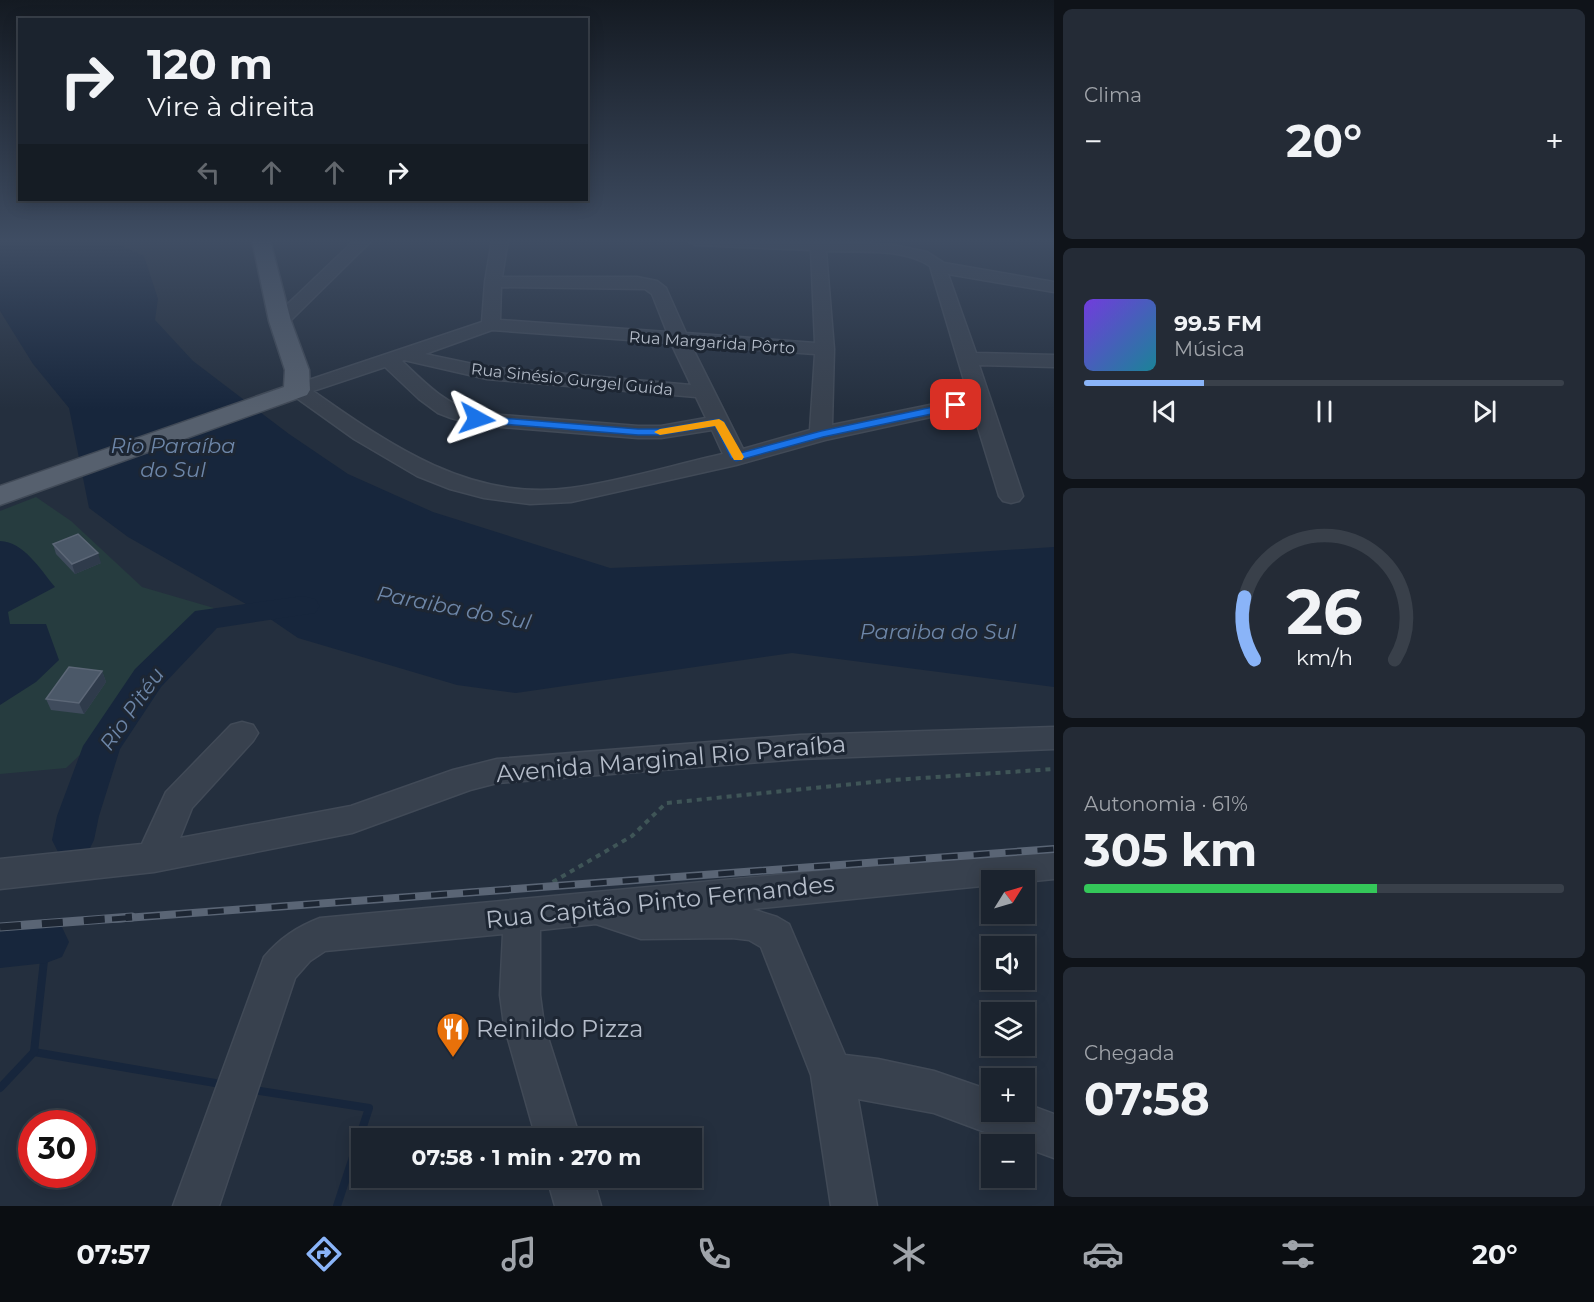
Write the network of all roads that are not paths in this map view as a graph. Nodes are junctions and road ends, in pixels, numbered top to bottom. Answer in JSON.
{"nodes":[{"id":1,"x":274,"y":296,"type":"edge"},
{"id":2,"x":306,"y":296,"type":"edge"},
{"id":3,"x":492,"y":296,"type":"edge"},
{"id":4,"x":662,"y":296,"type":"edge"},
{"id":5,"x":821,"y":296,"type":"edge"},
{"id":6,"x":947,"y":296,"type":"edge"},
{"id":7,"x":280,"y":321,"type":"junction"},
{"id":8,"x":491,"y":325,"type":"junction"},
{"id":9,"x":679,"y":340,"type":"junction"},
{"id":10,"x":825,"y":349,"type":"junction"},
{"id":11,"x":397,"y":357,"type":"junction"},
{"id":12,"x":967,"y":359,"type":"junction"},
{"id":13,"x":1054,"y":361,"type":"edge"},
{"id":14,"x":298,"y":390,"type":"junction"},
{"id":15,"x":706,"y":392,"type":"junction"},
{"id":16,"x":979,"y":401,"type":"junction"},
{"id":17,"x":719,"y":422,"type":"junction"},
{"id":18,"x":821,"y":434,"type":"junction"},
{"id":19,"x":736,"y":458,"type":"junction"},
{"id":20,"x":10,"y":493,"type":"edge"},
{"id":21,"x":1011,"y":496,"type":"dead end"},
{"id":22,"x":242,"y":734,"type":"dead end"},
{"id":23,"x":1054,"y":738,"type":"edge"},
{"id":24,"x":154,"y":857,"type":"junction"},
{"id":25,"x":1054,"y":864,"type":"edge"},
{"id":26,"x":0,"y":874,"type":"edge"},
{"id":27,"x":532,"y":901,"type":"junction"},
{"id":28,"x":597,"y":908,"type":"junction"},
{"id":29,"x":832,"y":1075,"type":"junction"},
{"id":30,"x":555,"y":1128,"type":"edge"},
{"id":31,"x":1054,"y":1136,"type":"edge"},
{"id":32,"x":573,"y":1188,"type":"edge"},
{"id":33,"x":196,"y":1206,"type":"edge"},
{"id":34,"x":579,"y":1206,"type":"edge"},
{"id":35,"x":854,"y":1206,"type":"edge"}],
"edges":[{"from":1,"to":7,"type":"main road"},
{"from":2,"to":7,"type":"street"},
{"from":3,"to":8,"type":"street"},
{"from":4,"to":9,"type":"street"},
{"from":5,"to":10,"type":"street"},
{"from":6,"to":12,"type":"street"},
{"from":7,"to":14,"type":"main road"},
{"from":8,"to":9,"type":"street","name":"Rua Margarida Pôrto"},
{"from":8,"to":11,"type":"street"},
{"from":9,"to":10,"type":"street","name":"Rua Margarida Pôrto"},
{"from":9,"to":15,"type":"street"},
{"from":10,"to":18,"type":"street"},
{"from":11,"to":14,"type":"street"},
{"from":11,"to":15,"type":"street","name":"Rua Sinésio Gurgel Guida"},
{"from":11,"to":17,"type":"street"},
{"from":12,"to":13,"type":"street"},
{"from":12,"to":16,"type":"street"},
{"from":14,"to":19,"type":"street"},
{"from":14,"to":20,"type":"main road"},
{"from":15,"to":17,"type":"street"},
{"from":16,"to":18,"type":"street"},
{"from":16,"to":21,"type":"street"},
{"from":17,"to":19,"type":"street"},
{"from":18,"to":19,"type":"street"},
{"from":22,"to":24,"type":"street"},
{"from":23,"to":24,"type":"street","name":"Avenida Marginal Rio Paraíba"},
{"from":24,"to":26,"type":"street","name":"Avenida Marginal Rio Paraíba"},
{"from":25,"to":28,"type":"street","name":"Rua Capitão Pinto Fernandes"},
{"from":27,"to":28,"type":"street","name":"Rua Capitão Pinto Fernandes"},
{"from":27,"to":30,"type":"street"},
{"from":27,"to":33,"type":"street","name":"Rua Capitão Pinto Fernandes"},
{"from":28,"to":29,"type":"street"},
{"from":29,"to":31,"type":"street"},
{"from":29,"to":35,"type":"street"},
{"from":32,"to":34,"type":"street"}]}
